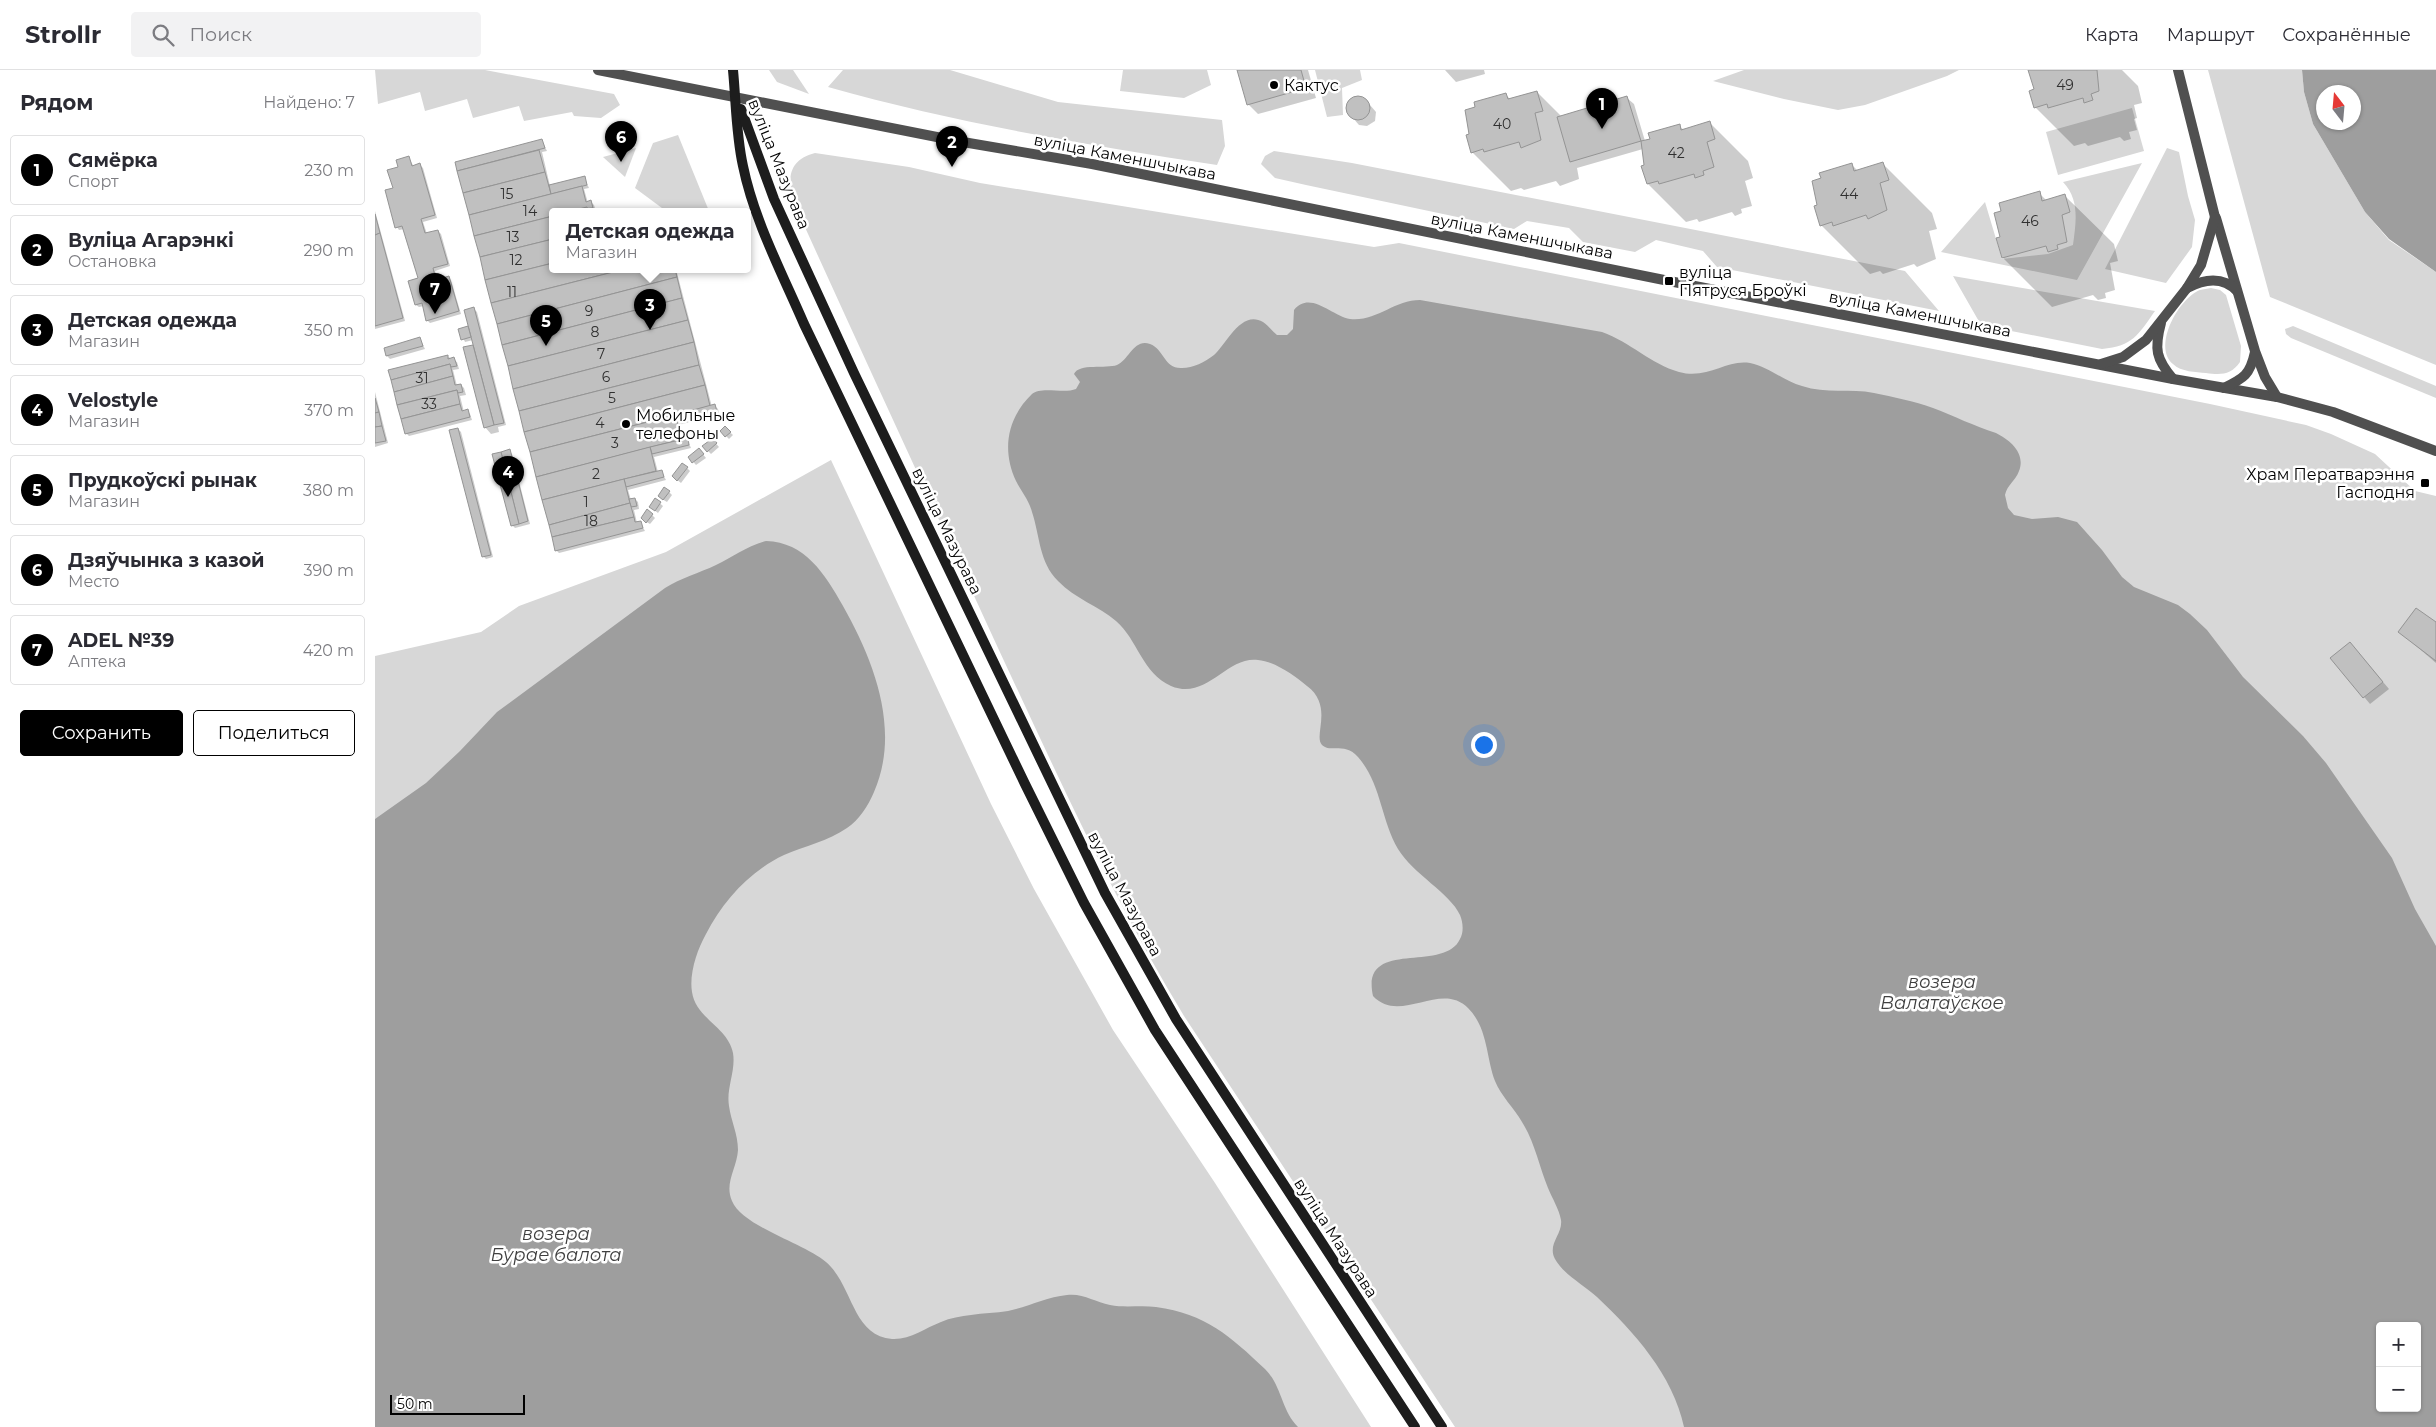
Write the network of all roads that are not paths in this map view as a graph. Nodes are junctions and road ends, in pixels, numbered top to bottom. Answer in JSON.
{"nodes":[{"id":1,"x":597,"y":70,"type":"edge"},
{"id":2,"x":733,"y":70,"type":"edge"},
{"id":3,"x":2178,"y":70,"type":"edge"},
{"id":4,"x":736,"y":96,"type":"junction"},
{"id":5,"x":2215,"y":217,"type":"junction"},
{"id":6,"x":2187,"y":288,"type":"junction"},
{"id":7,"x":2239,"y":294,"type":"junction"},
{"id":8,"x":2162,"y":318,"type":"junction"},
{"id":9,"x":2255,"y":351,"type":"junction"},
{"id":10,"x":2101,"y":365,"type":"junction"},
{"id":11,"x":2173,"y":379,"type":"junction"},
{"id":12,"x":2224,"y":388,"type":"junction"},
{"id":13,"x":2277,"y":397,"type":"junction"},
{"id":14,"x":2436,"y":451,"type":"edge"},
{"id":15,"x":1415,"y":1427,"type":"edge"},
{"id":16,"x":1442,"y":1427,"type":"edge"}],
"edges":[{"from":1,"to":4,"type":"street","name":"вуліца Каменшчыкава"},
{"from":2,"to":4,"type":"main road"},
{"from":3,"to":5,"type":"street"},
{"from":4,"to":10,"type":"street","name":"вуліца Каменшчыкава"},
{"from":4,"to":15,"type":"main road","name":"вуліца Мазурава"},
{"from":4,"to":16,"type":"main road","name":"вуліца Мазурава"},
{"from":5,"to":6,"type":"street"},
{"from":5,"to":7,"type":"street"},
{"from":6,"to":7,"type":"street"},
{"from":6,"to":8,"type":"street"},
{"from":7,"to":9,"type":"street"},
{"from":8,"to":10,"type":"street"},
{"from":8,"to":11,"type":"street"},
{"from":9,"to":12,"type":"street"},
{"from":9,"to":13,"type":"street"},
{"from":10,"to":11,"type":"street","name":"вуліца Каменшчыкава"},
{"from":11,"to":12,"type":"street","name":"вуліца Каменшчыкава"},
{"from":12,"to":13,"type":"street","name":"вуліца Каменшчыкава"},
{"from":13,"to":14,"type":"street","name":"вуліца Каменшчыкава"}]}
